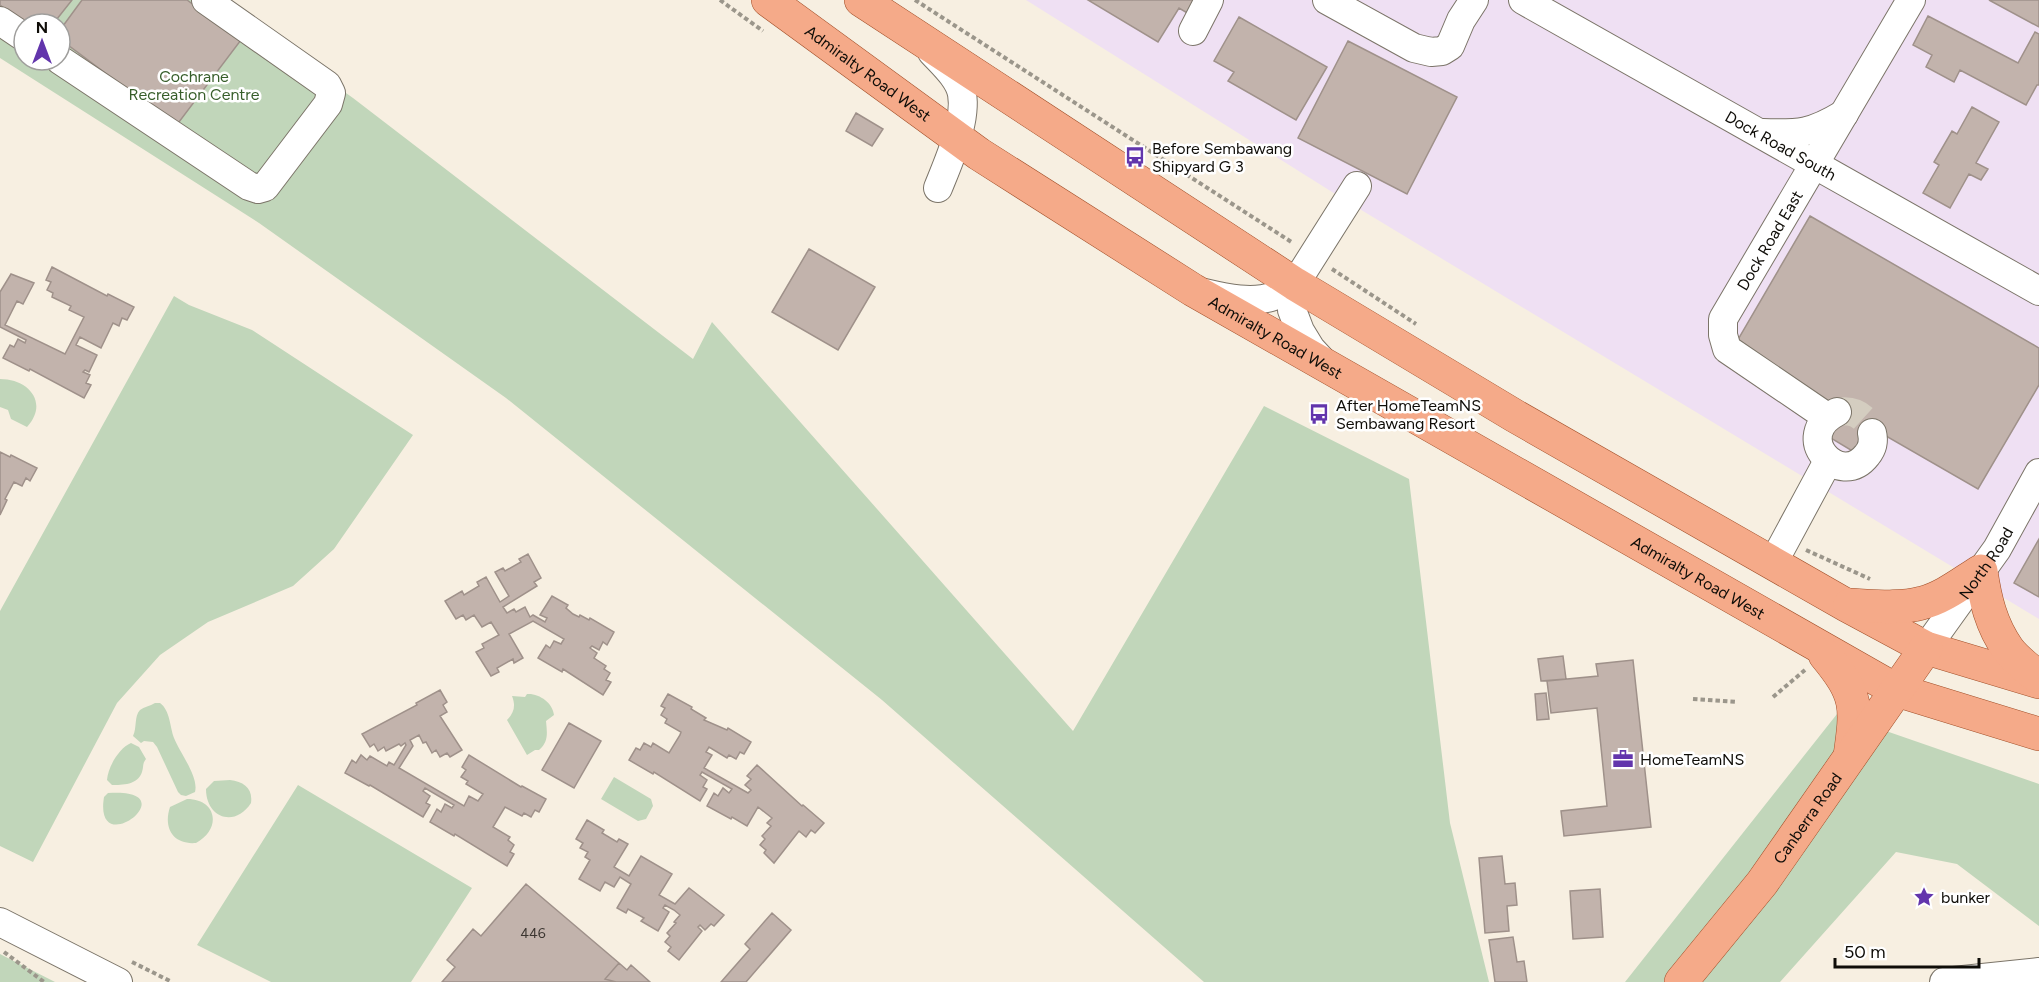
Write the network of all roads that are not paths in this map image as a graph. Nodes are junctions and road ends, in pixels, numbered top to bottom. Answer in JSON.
{"nodes":[{"id":1,"x":206,"y":0,"type":"edge"},
{"id":2,"x":768,"y":0,"type":"edge"},
{"id":3,"x":861,"y":0,"type":"edge"},
{"id":4,"x":1209,"y":0,"type":"edge"},
{"id":5,"x":1327,"y":0,"type":"edge"},
{"id":6,"x":1523,"y":0,"type":"edge"},
{"id":7,"x":1911,"y":0,"type":"edge"},
{"id":8,"x":1468,"y":10,"type":"edge"},
{"id":9,"x":1193,"y":32,"type":"dead end"},
{"id":10,"x":923,"y":42,"type":"junction"},
{"id":11,"x":72,"y":68,"type":"edge"},
{"id":12,"x":1844,"y":114,"type":"junction"},
{"id":13,"x":1761,"y":133,"type":"junction"},
{"id":14,"x":956,"y":137,"type":"junction"},
{"id":15,"x":1814,"y":162,"type":"junction"},
{"id":16,"x":1357,"y":186,"type":"dead end"},
{"id":17,"x":938,"y":188,"type":"dead end"},
{"id":18,"x":1295,"y":284,"type":"junction"},
{"id":19,"x":1193,"y":290,"type":"junction"},
{"id":20,"x":2039,"y":291,"type":"edge"},
{"id":21,"x":1326,"y":366,"type":"junction"},
{"id":22,"x":1515,"y":416,"type":"junction"},
{"id":23,"x":1872,"y":433,"type":"dead end"},
{"id":24,"x":1828,"y":461,"type":"junction"},
{"id":25,"x":2039,"y":473,"type":"edge"},
{"id":26,"x":1553,"y":496,"type":"junction"},
{"id":27,"x":1779,"y":552,"type":"junction"},
{"id":28,"x":1981,"y":571,"type":"junction"},
{"id":29,"x":1846,"y":605,"type":"junction"},
{"id":30,"x":1926,"y":648,"type":"junction"},
{"id":31,"x":1813,"y":659,"type":"junction"},
{"id":32,"x":2039,"y":680,"type":"edge"},
{"id":33,"x":1896,"y":690,"type":"junction"},
{"id":34,"x":2039,"y":734,"type":"edge"},
{"id":35,"x":1850,"y":759,"type":"junction"},
{"id":36,"x":0,"y":922,"type":"edge"},
{"id":37,"x":2039,"y":972,"type":"edge"},
{"id":38,"x":118,"y":982,"type":"edge"},
{"id":39,"x":1681,"y":982,"type":"edge"},
{"id":40,"x":1944,"y":982,"type":"edge"}],
"edges":[{"from":1,"to":11,"type":"street"},
{"from":2,"to":14,"type":"main road","name":"Admiralty Road West"},
{"from":3,"to":10,"type":"main road"},
{"from":4,"to":9,"type":"street"},
{"from":5,"to":8,"type":"street"},
{"from":6,"to":13,"type":"street","name":"Dock Road South"},
{"from":7,"to":12,"type":"street","name":"Dock Road East"},
{"from":10,"to":14,"type":"street"},
{"from":10,"to":18,"type":"main road"},
{"from":12,"to":13,"type":"street"},
{"from":12,"to":15,"type":"street","name":"Dock Road East"},
{"from":13,"to":15,"type":"street","name":"Dock Road South"},
{"from":14,"to":17,"type":"street"},
{"from":14,"to":19,"type":"main road","name":"Admiralty Road West"},
{"from":15,"to":20,"type":"street","name":"Dock Road South"},
{"from":15,"to":24,"type":"street","name":"Dock Road East"},
{"from":16,"to":18,"type":"street"},
{"from":18,"to":19,"type":"street"},
{"from":18,"to":21,"type":"street"},
{"from":18,"to":22,"type":"main road"},
{"from":19,"to":21,"type":"main road","name":"Admiralty Road West"},
{"from":21,"to":26,"type":"main road","name":"Admiralty Road West"},
{"from":22,"to":26,"type":"main road"},
{"from":22,"to":27,"type":"main road"},
{"from":23,"to":24,"type":"street"},
{"from":24,"to":27,"type":"street"},
{"from":25,"to":28,"type":"street","name":"North Road"},
{"from":26,"to":31,"type":"main road","name":"Admiralty Road West"},
{"from":27,"to":29,"type":"main road"},
{"from":28,"to":29,"type":"main road"},
{"from":28,"to":30,"type":"street","name":"North Road"},
{"from":28,"to":32,"type":"main road"},
{"from":29,"to":30,"type":"main road"},
{"from":30,"to":32,"type":"main road"},
{"from":30,"to":33,"type":"main road","name":"Canberra Road"},
{"from":31,"to":33,"type":"main road","name":"Admiralty Road West"},
{"from":31,"to":35,"type":"main road"},
{"from":33,"to":34,"type":"main road","name":"Admiralty Road West"},
{"from":33,"to":35,"type":"main road","name":"Canberra Road"},
{"from":35,"to":39,"type":"main road","name":"Canberra Road"},
{"from":36,"to":38,"type":"street"},
{"from":37,"to":40,"type":"street"}]}
